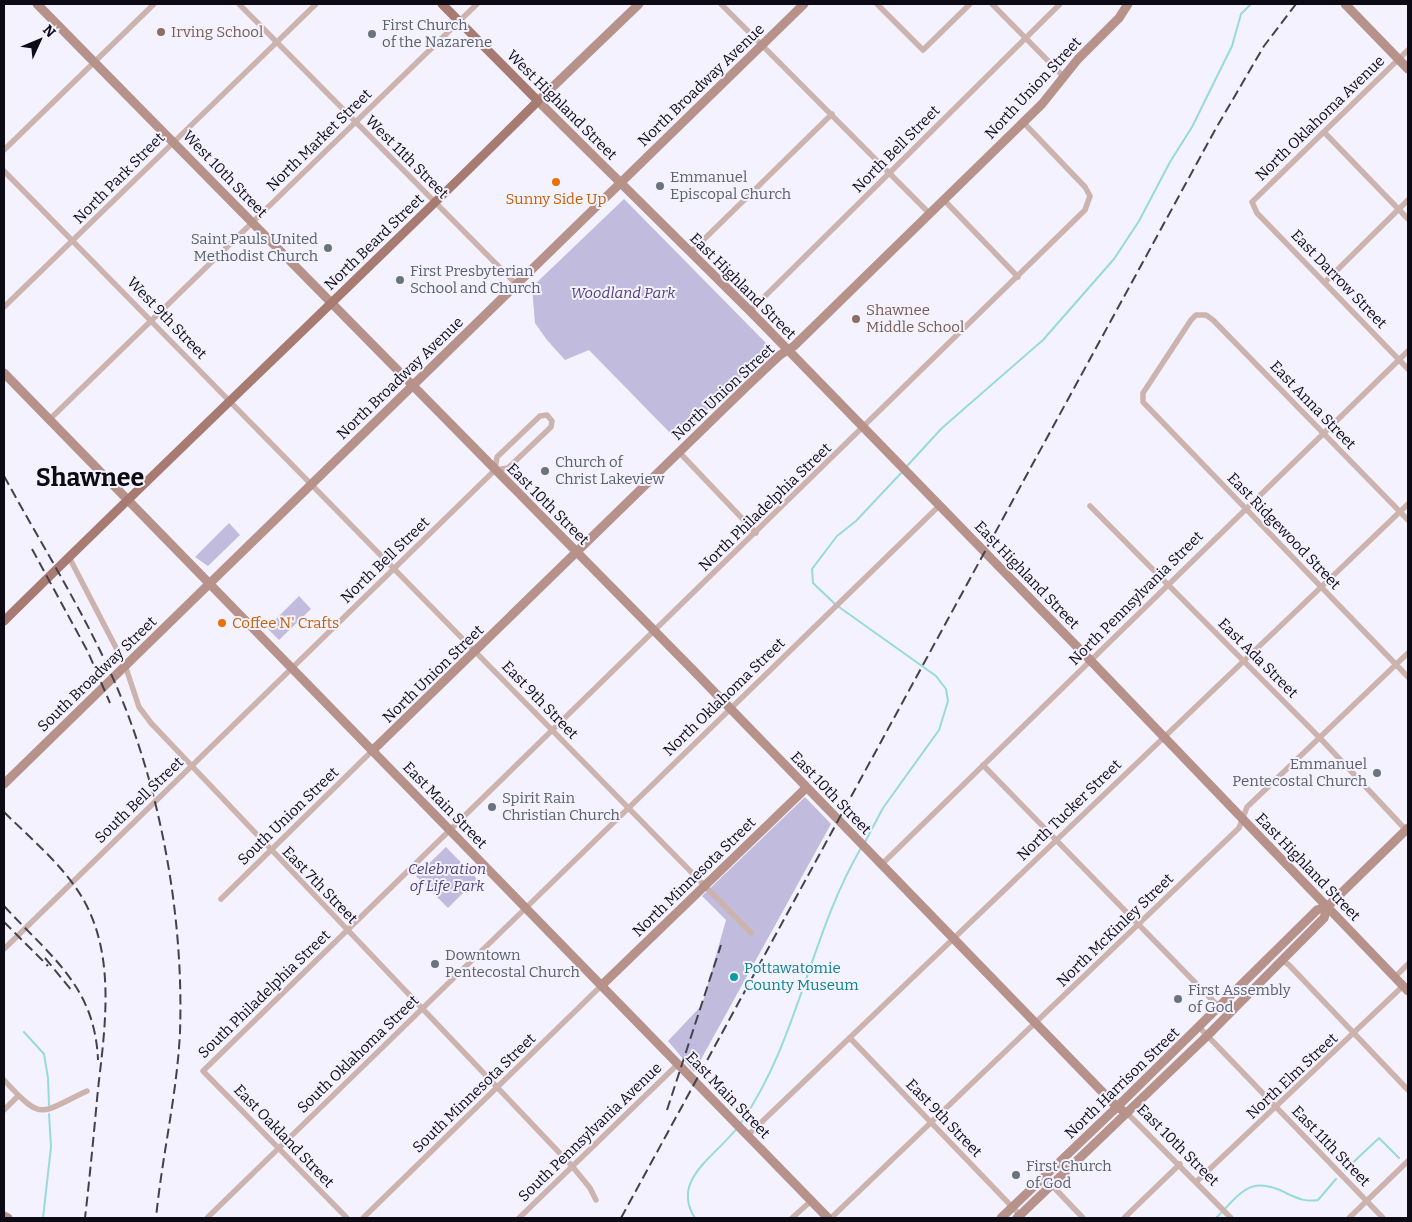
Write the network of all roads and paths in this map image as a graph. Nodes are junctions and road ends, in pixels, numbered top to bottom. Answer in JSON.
{"nodes":[{"id":1,"x":37,"y":4,"type":"edge"},
{"id":2,"x":154,"y":4,"type":"edge"},
{"id":3,"x":239,"y":4,"type":"edge"},
{"id":4,"x":316,"y":4,"type":"edge"},
{"id":5,"x":442,"y":4,"type":"edge"},
{"id":6,"x":477,"y":4,"type":"edge"},
{"id":7,"x":639,"y":4,"type":"edge"},
{"id":8,"x":721,"y":4,"type":"edge"},
{"id":9,"x":804,"y":4,"type":"edge"},
{"id":10,"x":877,"y":4,"type":"edge"},
{"id":11,"x":970,"y":4,"type":"edge"},
{"id":12,"x":992,"y":4,"type":"edge"},
{"id":13,"x":1060,"y":4,"type":"edge"},
{"id":14,"x":1345,"y":4,"type":"edge"},
{"id":15,"x":1124,"y":5,"type":"edge"},
{"id":16,"x":459,"y":22,"type":"junction"},
{"id":17,"x":1026,"y":38,"type":"junction"},
{"id":18,"x":276,"y":42,"type":"junction"},
{"id":19,"x":762,"y":44,"type":"junction"},
{"id":20,"x":1408,"y":50,"type":"edge"},
{"id":21,"x":1398,"y":59,"type":"junction"},
{"id":22,"x":94,"y":61,"type":"junction"},
{"id":23,"x":1408,"y":69,"type":"edge"},
{"id":24,"x":1064,"y":77,"type":"junction"},
{"id":25,"x":538,"y":101,"type":"junction"},
{"id":26,"x":832,"y":114,"type":"junction"},
{"id":27,"x":354,"y":122,"type":"junction"},
{"id":28,"x":1023,"y":122,"type":"junction"},
{"id":29,"x":1324,"y":132,"type":"junction"},
{"id":30,"x":174,"y":140,"type":"junction"},
{"id":31,"x":4,"y":150,"type":"edge"},
{"id":32,"x":4,"y":171,"type":"edge"},
{"id":33,"x":890,"y":173,"type":"junction"},
{"id":34,"x":620,"y":182,"type":"junction"},
{"id":35,"x":944,"y":200,"type":"junction"},
{"id":36,"x":1408,"y":200,"type":"edge"},
{"id":37,"x":434,"y":202,"type":"junction"},
{"id":38,"x":1253,"y":206,"type":"joint"},
{"id":39,"x":1399,"y":209,"type":"junction"},
{"id":40,"x":930,"y":214,"type":"junction"},
{"id":41,"x":1408,"y":219,"type":"edge"},
{"id":42,"x":253,"y":222,"type":"junction"},
{"id":43,"x":73,"y":241,"type":"junction"},
{"id":44,"x":691,"y":252,"type":"junction"},
{"id":45,"x":1018,"y":277,"type":"junction"},
{"id":46,"x":1325,"y":282,"type":"junction"},
{"id":47,"x":516,"y":284,"type":"junction"},
{"id":48,"x":331,"y":304,"type":"junction"},
{"id":49,"x":4,"y":307,"type":"edge"},
{"id":50,"x":750,"y":311,"type":"junction"},
{"id":51,"x":1196,"y":315,"type":"joint"},
{"id":52,"x":152,"y":320,"type":"junction"},
{"id":53,"x":787,"y":350,"type":"junction"},
{"id":54,"x":1408,"y":351,"type":"edge"},
{"id":55,"x":1399,"y":360,"type":"junction"},
{"id":56,"x":1408,"y":369,"type":"edge"},
{"id":57,"x":4,"y":373,"type":"edge"},
{"id":58,"x":412,"y":386,"type":"junction"},
{"id":59,"x":231,"y":401,"type":"junction"},
{"id":60,"x":49,"y":420,"type":"junction"},
{"id":61,"x":863,"y":428,"type":"junction"},
{"id":62,"x":1322,"y":433,"type":"junction"},
{"id":63,"x":679,"y":452,"type":"junction"},
{"id":64,"x":495,"y":470,"type":"junction"},
{"id":65,"x":311,"y":484,"type":"junction"},
{"id":66,"x":127,"y":499,"type":"junction"},
{"id":67,"x":1408,"y":504,"type":"edge"},
{"id":68,"x":940,"y":505,"type":"junction"},
{"id":69,"x":1090,"y":506,"type":"dead end"},
{"id":70,"x":1246,"y":508,"type":"junction"},
{"id":71,"x":1400,"y":512,"type":"junction"},
{"id":72,"x":1408,"y":520,"type":"edge"},
{"id":73,"x":756,"y":533,"type":"junction"},
{"id":74,"x":577,"y":553,"type":"junction"},
{"id":75,"x":68,"y":557,"type":"junction"},
{"id":76,"x":394,"y":568,"type":"junction"},
{"id":77,"x":1168,"y":583,"type":"junction"},
{"id":78,"x":209,"y":584,"type":"junction"},
{"id":79,"x":1321,"y":588,"type":"junction"},
{"id":80,"x":4,"y":621,"type":"edge"},
{"id":81,"x":655,"y":632,"type":"junction"},
{"id":82,"x":476,"y":652,"type":"junction"},
{"id":83,"x":1408,"y":653,"type":"edge"},
{"id":84,"x":1091,"y":660,"type":"junction"},
{"id":85,"x":1243,"y":662,"type":"junction"},
{"id":86,"x":125,"y":665,"type":"junction"},
{"id":87,"x":1396,"y":665,"type":"junction"},
{"id":88,"x":292,"y":668,"type":"junction"},
{"id":89,"x":1408,"y":677,"type":"edge"},
{"id":90,"x":730,"y":709,"type":"junction"},
{"id":91,"x":552,"y":731,"type":"junction"},
{"id":92,"x":1164,"y":737,"type":"junction"},
{"id":93,"x":1320,"y":738,"type":"junction"},
{"id":94,"x":372,"y":751,"type":"junction"},
{"id":95,"x":983,"y":765,"type":"junction"},
{"id":96,"x":190,"y":767,"type":"junction"},
{"id":97,"x":4,"y":784,"type":"edge"},
{"id":98,"x":806,"y":788,"type":"junction"},
{"id":99,"x":628,"y":808,"type":"junction"},
{"id":100,"x":1243,"y":820,"type":"junction"},
{"id":101,"x":1407,"y":829,"type":"edge"},
{"id":102,"x":450,"y":830,"type":"junction"},
{"id":103,"x":1055,"y":840,"type":"junction"},
{"id":104,"x":270,"y":851,"type":"junction"},
{"id":105,"x":882,"y":864,"type":"junction"},
{"id":106,"x":704,"y":886,"type":"junction"},
{"id":107,"x":221,"y":899,"type":"dead end"},
{"id":108,"x":1328,"y":906,"type":"junction"},
{"id":109,"x":526,"y":908,"type":"junction"},
{"id":110,"x":1138,"y":925,"type":"junction"},
{"id":111,"x":346,"y":931,"type":"junction"},
{"id":112,"x":752,"y":933,"type":"dead end"},
{"id":113,"x":953,"y":939,"type":"junction"},
{"id":114,"x":4,"y":949,"type":"edge"},
{"id":115,"x":1282,"y":960,"type":"junction"},
{"id":116,"x":1408,"y":964,"type":"edge"},
{"id":117,"x":1395,"y":977,"type":"junction"},
{"id":118,"x":602,"y":985,"type":"junction"},
{"id":119,"x":1406,"y":989,"type":"edge"},
{"id":120,"x":1219,"y":1007,"type":"junction"},
{"id":121,"x":422,"y":1009,"type":"junction"},
{"id":122,"x":1036,"y":1024,"type":"junction"},
{"id":123,"x":1199,"y":1026,"type":"junction"},
{"id":124,"x":1354,"y":1034,"type":"junction"},
{"id":125,"x":1208,"y":1035,"type":"junction"},
{"id":126,"x":850,"y":1038,"type":"junction"},
{"id":127,"x":678,"y":1064,"type":"junction"},
{"id":128,"x":203,"y":1071,"type":"joint"},
{"id":129,"x":4,"y":1080,"type":"edge"},
{"id":130,"x":498,"y":1088,"type":"junction"},
{"id":131,"x":1408,"y":1090,"type":"edge"},
{"id":132,"x":87,"y":1091,"type":"dead end"},
{"id":133,"x":18,"y":1096,"type":"junction"},
{"id":134,"x":1117,"y":1107,"type":"junction"},
{"id":135,"x":1277,"y":1108,"type":"junction"},
{"id":136,"x":4,"y":1110,"type":"edge"},
{"id":137,"x":1127,"y":1112,"type":"junction"},
{"id":138,"x":931,"y":1122,"type":"junction"},
{"id":139,"x":747,"y":1134,"type":"junction"},
{"id":140,"x":279,"y":1148,"type":"junction"},
{"id":141,"x":1408,"y":1161,"type":"edge"},
{"id":142,"x":1180,"y":1164,"type":"junction"},
{"id":143,"x":572,"y":1166,"type":"junction"},
{"id":144,"x":1044,"y":1177,"type":"junction"},
{"id":145,"x":1196,"y":1182,"type":"junction"},
{"id":146,"x":1051,"y":1185,"type":"junction"},
{"id":147,"x":596,"y":1200,"type":"dead end"},
{"id":148,"x":811,"y":1201,"type":"junction"},
{"id":149,"x":1367,"y":1202,"type":"junction"},
{"id":150,"x":1013,"y":1206,"type":"junction"},
{"id":151,"x":4,"y":1216,"type":"edge"},
{"id":152,"x":1019,"y":1216,"type":"edge"},
{"id":153,"x":1229,"y":1216,"type":"edge"},
{"id":154,"x":8,"y":1218,"type":"edge"},
{"id":155,"x":207,"y":1218,"type":"edge"},
{"id":156,"x":347,"y":1218,"type":"edge"},
{"id":157,"x":363,"y":1218,"type":"edge"},
{"id":158,"x":519,"y":1218,"type":"edge"},
{"id":159,"x":792,"y":1218,"type":"edge"},
{"id":160,"x":830,"y":1218,"type":"edge"},
{"id":161,"x":1001,"y":1218,"type":"edge"},
{"id":162,"x":1083,"y":1218,"type":"edge"},
{"id":163,"x":1124,"y":1218,"type":"edge"},
{"id":164,"x":1349,"y":1218,"type":"edge"},
{"id":165,"x":1383,"y":1218,"type":"edge"}],
"edges":[{"from":1,"to":22,"type":"street","name":"West 10th Street"},
{"from":2,"to":22,"type":"street"},
{"from":3,"to":18,"type":"street","name":"West 11th Street"},
{"from":4,"to":18,"type":"street","name":"North Park Street"},
{"from":5,"to":16,"type":"main road","name":"West Highland Street"},
{"from":6,"to":16,"type":"street","name":"North Market Street"},
{"from":7,"to":25,"type":"street","name":"North Beard Street"},
{"from":8,"to":19,"type":"street"},
{"from":9,"to":19,"type":"street","name":"North Broadway Avenue"},
{"from":10,"to":11,"type":"street"},
{"from":12,"to":17,"type":"street"},
{"from":13,"to":17,"type":"street","name":"North Bell Street"},
{"from":14,"to":21,"type":"street"},
{"from":15,"to":24,"type":"street","name":"North Union Street"},
{"from":16,"to":25,"type":"main road","name":"West Highland Street"},
{"from":16,"to":27,"type":"street","name":"North Market Street"},
{"from":17,"to":24,"type":"street"},
{"from":17,"to":33,"type":"street","name":"North Bell Street"},
{"from":18,"to":27,"type":"street","name":"West 11th Street"},
{"from":18,"to":30,"type":"street","name":"North Park Street"},
{"from":19,"to":26,"type":"street"},
{"from":19,"to":34,"type":"street","name":"North Broadway Avenue"},
{"from":20,"to":21,"type":"street","name":"North Oklahoma Avenue"},
{"from":21,"to":23,"type":"street"},
{"from":21,"to":29,"type":"street","name":"North Oklahoma Avenue"},
{"from":22,"to":30,"type":"street","name":"West 10th Street"},
{"from":22,"to":31,"type":"street"},
{"from":24,"to":28,"type":"street","name":"North Union Street"},
{"from":25,"to":34,"type":"street","name":"West Highland Street"},
{"from":25,"to":37,"type":"main road","name":"North Beard Street"},
{"from":26,"to":33,"type":"street"},
{"from":26,"to":44,"type":"street"},
{"from":27,"to":37,"type":"street","name":"West 11th Street"},
{"from":27,"to":42,"type":"street","name":"North Market Street"},
{"from":28,"to":35,"type":"street","name":"North Union Street"},
{"from":28,"to":45,"type":"street","name":"North Philadelphia Street"},
{"from":29,"to":38,"type":"street","name":"North Oklahoma Avenue"},
{"from":29,"to":39,"type":"street"},
{"from":30,"to":42,"type":"street","name":"West 10th Street"},
{"from":30,"to":43,"type":"street","name":"North Park Street"},
{"from":32,"to":43,"type":"street","name":"West 9th Street"},
{"from":33,"to":40,"type":"street"},
{"from":33,"to":50,"type":"street","name":"North Bell Street"},
{"from":34,"to":44,"type":"street","name":"East Highland Street"},
{"from":34,"to":47,"type":"street","name":"North Broadway Avenue"},
{"from":35,"to":40,"type":"street","name":"North Union Street"},
{"from":35,"to":45,"type":"street"},
{"from":36,"to":39,"type":"street"},
{"from":37,"to":47,"type":"street","name":"West 11th Street"},
{"from":37,"to":48,"type":"main road","name":"North Beard Street"},
{"from":38,"to":46,"type":"street","name":"East Darrow Street"},
{"from":39,"to":41,"type":"street"},
{"from":39,"to":46,"type":"street"},
{"from":40,"to":53,"type":"street","name":"North Union Street"},
{"from":42,"to":48,"type":"street","name":"West 10th Street"},
{"from":42,"to":52,"type":"street","name":"North Market Street"},
{"from":43,"to":49,"type":"street","name":"North Park Street"},
{"from":43,"to":52,"type":"street","name":"West 9th Street"},
{"from":44,"to":50,"type":"street","name":"East Highland Street"},
{"from":45,"to":61,"type":"street","name":"North Philadelphia Street"},
{"from":46,"to":55,"type":"street","name":"East Darrow Street"},
{"from":47,"to":58,"type":"street","name":"North Broadway Avenue"},
{"from":48,"to":58,"type":"street","name":"West 10th Street"},
{"from":48,"to":59,"type":"main road","name":"North Beard Street"},
{"from":50,"to":53,"type":"street","name":"East Highland Street"},
{"from":51,"to":62,"type":"street","name":"East Anna Street"},
{"from":51,"to":70,"type":"street","name":"East Ridgewood Street"},
{"from":52,"to":59,"type":"street","name":"West 9th Street"},
{"from":52,"to":60,"type":"street","name":"North Market Street"},
{"from":53,"to":61,"type":"street","name":"East Highland Street"},
{"from":53,"to":63,"type":"street","name":"North Union Street"},
{"from":54,"to":55,"type":"street","name":"North Pennsylvania Street"},
{"from":55,"to":56,"type":"street","name":"East Darrow Street"},
{"from":55,"to":62,"type":"street","name":"North Pennsylvania Street"},
{"from":57,"to":60,"type":"street","name":"East Main Street"},
{"from":58,"to":64,"type":"street","name":"East 10th Street"},
{"from":58,"to":65,"type":"street","name":"North Broadway Avenue"},
{"from":59,"to":65,"type":"street","name":"West 9th Street"},
{"from":59,"to":66,"type":"main road","name":"North Beard Street"},
{"from":60,"to":66,"type":"street","name":"East Main Street"},
{"from":61,"to":68,"type":"street","name":"East Highland Street"},
{"from":61,"to":73,"type":"street","name":"North Philadelphia Street"},
{"from":62,"to":70,"type":"street","name":"North Pennsylvania Street"},
{"from":62,"to":71,"type":"street","name":"East Anna Street"},
{"from":63,"to":73,"type":"street"},
{"from":63,"to":74,"type":"street","name":"North Union Street"},
{"from":64,"to":64,"type":"street","name":"North Bell Street"},
{"from":64,"to":74,"type":"street","name":"East 10th Street"},
{"from":64,"to":76,"type":"street","name":"North Bell Street"},
{"from":65,"to":76,"type":"street","name":"East 9th Street"},
{"from":65,"to":78,"type":"street","name":"North Broadway Avenue"},
{"from":66,"to":75,"type":"main road","name":"North Beard Street"},
{"from":66,"to":78,"type":"street","name":"East Main Street"},
{"from":67,"to":71,"type":"street","name":"North Tucker Street"},
{"from":68,"to":84,"type":"street","name":"East Highland Street"},
{"from":68,"to":90,"type":"street","name":"North Oklahoma Street"},
{"from":69,"to":77,"type":"street","name":"East Ada Street"},
{"from":70,"to":77,"type":"street","name":"North Pennsylvania Street"},
{"from":70,"to":79,"type":"street","name":"East Ridgewood Street"},
{"from":71,"to":72,"type":"street","name":"East Anna Street"},
{"from":71,"to":79,"type":"street","name":"North Tucker Street"},
{"from":73,"to":81,"type":"street","name":"North Philadelphia Street"},
{"from":74,"to":81,"type":"street","name":"East 10th Street"},
{"from":74,"to":82,"type":"street","name":"North Union Street"},
{"from":75,"to":80,"type":"main road","name":"North Beard Street"},
{"from":75,"to":86,"type":"street","name":"East 7th Street"},
{"from":76,"to":82,"type":"street","name":"East 9th Street"},
{"from":76,"to":88,"type":"street","name":"North Bell Street"},
{"from":77,"to":84,"type":"street","name":"North Pennsylvania Street"},
{"from":77,"to":85,"type":"street","name":"East Ada Street"},
{"from":78,"to":86,"type":"street","name":"South Broadway Street"},
{"from":78,"to":88,"type":"street","name":"East Main Street"},
{"from":79,"to":85,"type":"street","name":"North Tucker Street"},
{"from":79,"to":87,"type":"street","name":"East Ridgewood Street"},
{"from":81,"to":90,"type":"street","name":"East 10th Street"},
{"from":81,"to":91,"type":"street","name":"North Philadelphia Street"},
{"from":82,"to":91,"type":"street","name":"East 9th Street"},
{"from":82,"to":94,"type":"street","name":"North Union Street"},
{"from":83,"to":87,"type":"street","name":"North McKinley Street"},
{"from":84,"to":92,"type":"street","name":"East Highland Street"},
{"from":84,"to":95,"type":"street","name":"North Pennsylvania Street"},
{"from":85,"to":92,"type":"street","name":"North Tucker Street"},
{"from":85,"to":93,"type":"street","name":"East Ada Street"},
{"from":86,"to":96,"type":"street","name":"East 7th Street"},
{"from":86,"to":97,"type":"street","name":"South Broadway Street"},
{"from":87,"to":89,"type":"street","name":"East Ridgewood Street"},
{"from":87,"to":93,"type":"street","name":"North McKinley Street"},
{"from":88,"to":94,"type":"street","name":"East Main Street"},
{"from":88,"to":96,"type":"street","name":"South Bell Street"},
{"from":90,"to":98,"type":"street","name":"East 10th Street"},
{"from":90,"to":99,"type":"street","name":"North Oklahoma Street"},
{"from":91,"to":99,"type":"street","name":"East 9th Street"},
{"from":91,"to":102,"type":"street","name":"North Philadelphia Street"},
{"from":92,"to":100,"type":"street","name":"East Highland Street"},
{"from":92,"to":103,"type":"street","name":"North Tucker Street"},
{"from":93,"to":100,"type":"street","name":"North McKinley Street"},
{"from":93,"to":101,"type":"street","name":"East Ada Street"},
{"from":94,"to":102,"type":"street","name":"East Main Street"},
{"from":94,"to":104,"type":"street","name":"South Union Street"},
{"from":95,"to":103,"type":"street"},
{"from":95,"to":105,"type":"street","name":"North Pennsylvania Street"},
{"from":96,"to":104,"type":"street","name":"East 7th Street"},
{"from":96,"to":114,"type":"street","name":"South Bell Street"},
{"from":98,"to":105,"type":"street","name":"East 10th Street"},
{"from":98,"to":106,"type":"street","name":"North Minnesota Street"},
{"from":99,"to":106,"type":"street","name":"East 9th Street"},
{"from":99,"to":109,"type":"street","name":"North Oklahoma Street"},
{"from":100,"to":108,"type":"street","name":"East Highland Street"},
{"from":100,"to":110,"type":"street","name":"North McKinley Street"},
{"from":101,"to":108,"type":"street","name":"North Harrison Street"},
{"from":102,"to":109,"type":"street","name":"East Main Street"},
{"from":102,"to":111,"type":"street","name":"South Philadelphia Street"},
{"from":103,"to":110,"type":"street"},
{"from":103,"to":113,"type":"street","name":"North Tucker Street"},
{"from":104,"to":107,"type":"street","name":"South Union Street"},
{"from":104,"to":111,"type":"street","name":"East 7th Street"},
{"from":105,"to":113,"type":"street","name":"East 10th Street"},
{"from":106,"to":112,"type":"street","name":"East 9th Street"},
{"from":106,"to":118,"type":"street","name":"North Minnesota Street"},
{"from":108,"to":115,"type":"street","name":"North Harrison Street"},
{"from":108,"to":117,"type":"street","name":"East Highland Street"},
{"from":108,"to":120,"type":"street","name":"North Harrison Street"},
{"from":109,"to":118,"type":"street","name":"East Main Street"},
{"from":109,"to":121,"type":"street","name":"South Oklahoma Street"},
{"from":110,"to":120,"type":"street"},
{"from":110,"to":122,"type":"street","name":"North McKinley Street"},
{"from":111,"to":121,"type":"street","name":"East 7th Street"},
{"from":111,"to":128,"type":"street","name":"South Philadelphia Street"},
{"from":113,"to":122,"type":"street","name":"East 10th Street"},
{"from":113,"to":126,"type":"street","name":"North Tucker Street"},
{"from":115,"to":124,"type":"street"},
{"from":115,"to":125,"type":"street","name":"North Harrison Street"},
{"from":116,"to":117,"type":"street"},
{"from":117,"to":119,"type":"street","name":"East Highland Street"},
{"from":118,"to":127,"type":"street","name":"East Main Street"},
{"from":118,"to":130,"type":"street","name":"South Minnesota Street"},
{"from":119,"to":124,"type":"street","name":"North Elm Street"},
{"from":120,"to":123,"type":"street","name":"North Harrison Street"},
{"from":121,"to":130,"type":"street","name":"East 7th Street"},
{"from":121,"to":140,"type":"street","name":"South Oklahoma Street"},
{"from":122,"to":134,"type":"street","name":"East 10th Street"},
{"from":122,"to":138,"type":"street","name":"North McKinley Street"},
{"from":123,"to":125,"type":"street","name":"East 11th Street"},
{"from":123,"to":134,"type":"street","name":"North Harrison Street"},
{"from":124,"to":131,"type":"street"},
{"from":124,"to":135,"type":"street","name":"North Elm Street"},
{"from":125,"to":135,"type":"street","name":"East 11th Street"},
{"from":125,"to":137,"type":"street","name":"North Harrison Street"},
{"from":126,"to":138,"type":"street","name":"East 9th Street"},
{"from":126,"to":139,"type":"street","name":"North Tucker Street"},
{"from":127,"to":139,"type":"street","name":"East Main Street"},
{"from":127,"to":143,"type":"street","name":"South Pennsylvania Avenue"},
{"from":128,"to":140,"type":"street","name":"East Oakland Street"},
{"from":129,"to":133,"type":"street"},
{"from":130,"to":143,"type":"street","name":"East 7th Street"},
{"from":130,"to":157,"type":"street","name":"South Minnesota Street"},
{"from":132,"to":133,"type":"street"},
{"from":133,"to":136,"type":"street"},
{"from":134,"to":137,"type":"street","name":"East 10th Street"},
{"from":134,"to":144,"type":"street","name":"North Harrison Street"},
{"from":135,"to":145,"type":"street","name":"North Elm Street"},
{"from":135,"to":149,"type":"street","name":"East 11th Street"},
{"from":137,"to":142,"type":"street","name":"East 10th Street"},
{"from":137,"to":146,"type":"street","name":"North Harrison Street"},
{"from":138,"to":150,"type":"street","name":"East 9th Street"},
{"from":138,"to":160,"type":"street","name":"North McKinley Street"},
{"from":139,"to":148,"type":"street","name":"East Main Street"},
{"from":140,"to":155,"type":"street","name":"South Oklahoma Street"},
{"from":140,"to":156,"type":"street","name":"East Oakland Street"},
{"from":141,"to":149,"type":"street"},
{"from":142,"to":145,"type":"street","name":"East 10th Street"},
{"from":142,"to":163,"type":"street"},
{"from":143,"to":147,"type":"street","name":"East 7th Street"},
{"from":143,"to":158,"type":"street","name":"South Pennsylvania Avenue"},
{"from":144,"to":146,"type":"street"},
{"from":144,"to":150,"type":"street","name":"North Harrison Street"},
{"from":145,"to":153,"type":"street","name":"East 10th Street"},
{"from":146,"to":152,"type":"street","name":"North Harrison Street"},
{"from":146,"to":162,"type":"street"},
{"from":148,"to":159,"type":"street"},
{"from":148,"to":160,"type":"street","name":"East Main Street"},
{"from":149,"to":164,"type":"street"},
{"from":149,"to":165,"type":"street","name":"East 11th Street"},
{"from":150,"to":152,"type":"street","name":"East 9th Street"},
{"from":150,"to":161,"type":"street","name":"North Harrison Street"},
{"from":151,"to":154,"type":"street"}]}
